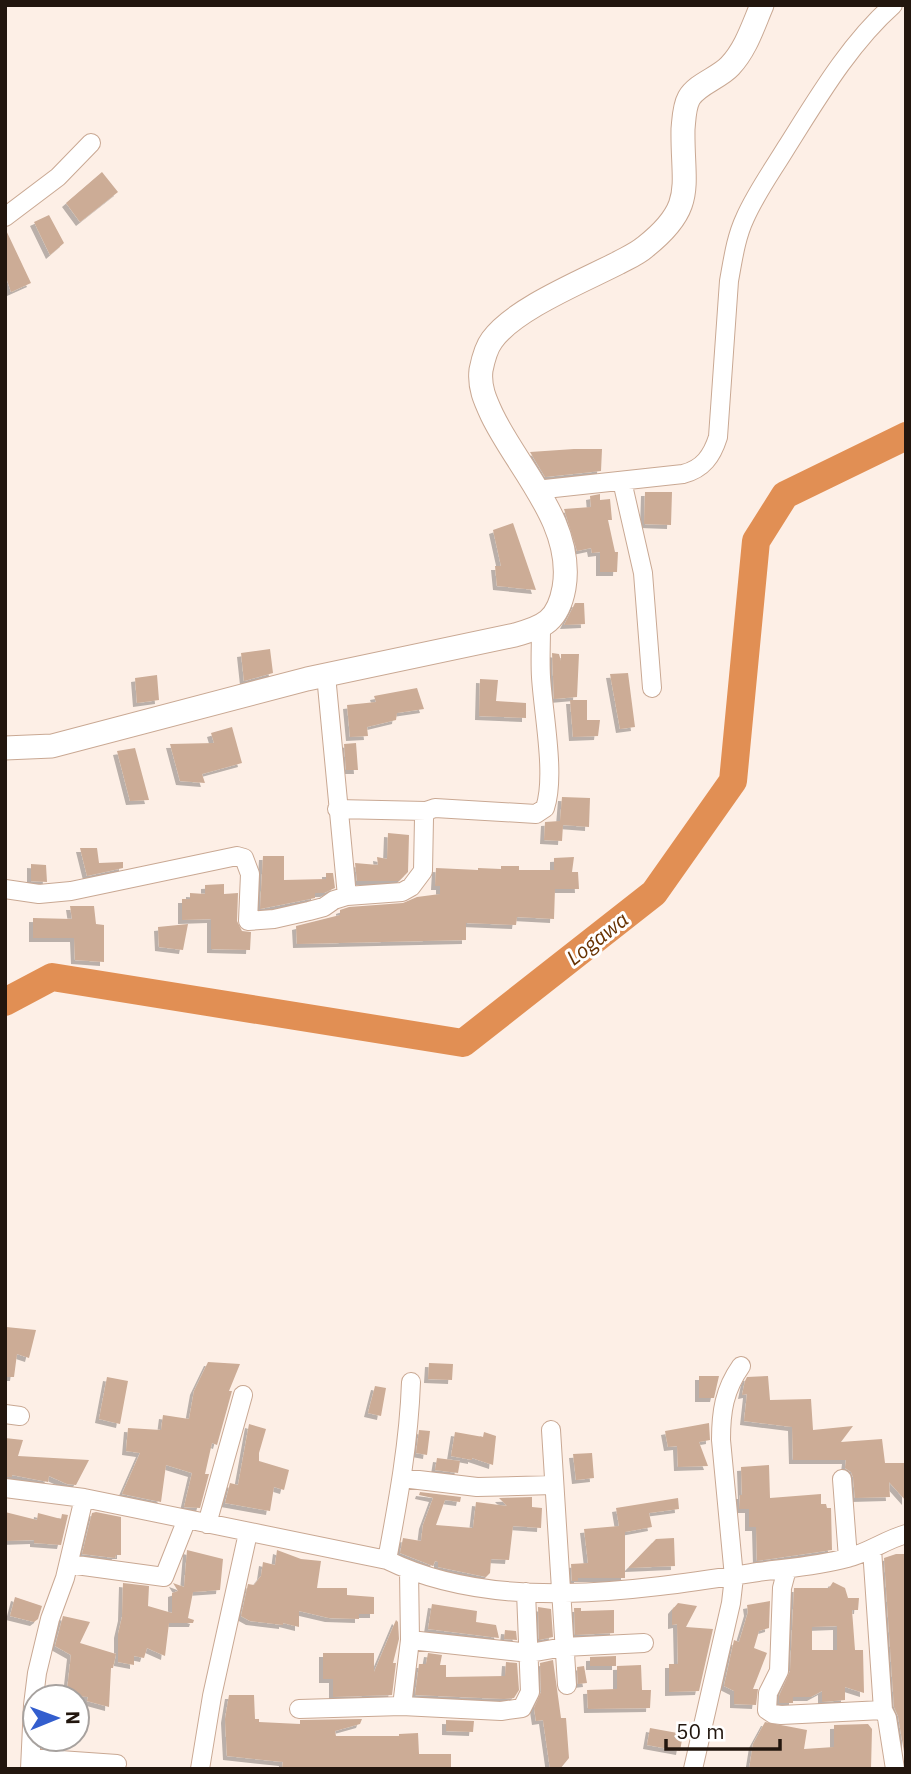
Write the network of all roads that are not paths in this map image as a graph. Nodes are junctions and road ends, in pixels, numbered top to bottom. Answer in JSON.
{"nodes":[{"id":1,"x":762,"y":5,"type":"edge"},
{"id":2,"x":893,"y":5,"type":"edge"},
{"id":3,"x":91,"y":143,"type":"dead end"},
{"id":4,"x":5,"y":217,"type":"edge"},
{"id":5,"x":622,"y":481,"type":"junction"},
{"id":6,"x":536,"y":490,"type":"junction"},
{"id":7,"x":541,"y":628,"type":"junction"},
{"id":8,"x":326,"y":675,"type":"junction"},
{"id":9,"x":652,"y":688,"type":"dead end"},
{"id":10,"x":5,"y":748,"type":"edge"},
{"id":11,"x":337,"y":809,"type":"junction"},
{"id":12,"x":426,"y":811,"type":"junction"},
{"id":13,"x":5,"y":889,"type":"edge"},
{"id":14,"x":347,"y":896,"type":"junction"},
{"id":15,"x":741,"y":1366,"type":"dead end"},
{"id":16,"x":411,"y":1382,"type":"dead end"},
{"id":17,"x":243,"y":1395,"type":"dead end"},
{"id":18,"x":551,"y":1430,"type":"dead end"},
{"id":19,"x":402,"y":1478,"type":"junction"},
{"id":20,"x":842,"y":1479,"type":"dead end"},
{"id":21,"x":554,"y":1485,"type":"junction"},
{"id":22,"x":5,"y":1488,"type":"edge"},
{"id":23,"x":84,"y":1498,"type":"junction"},
{"id":24,"x":187,"y":1519,"type":"junction"},
{"id":25,"x":207,"y":1524,"type":"junction"},
{"id":26,"x":248,"y":1533,"type":"junction"},
{"id":27,"x":906,"y":1534,"type":"edge"},
{"id":28,"x":872,"y":1549,"type":"junction"},
{"id":29,"x":848,"y":1558,"type":"junction"},
{"id":30,"x":387,"y":1560,"type":"junction"},
{"id":31,"x":69,"y":1564,"type":"junction"},
{"id":32,"x":787,"y":1569,"type":"junction"},
{"id":33,"x":409,"y":1570,"type":"junction"},
{"id":34,"x":734,"y":1577,"type":"junction"},
{"id":35,"x":526,"y":1592,"type":"junction"},
{"id":36,"x":561,"y":1594,"type":"junction"},
{"id":37,"x":410,"y":1640,"type":"junction"},
{"id":38,"x":645,"y":1643,"type":"dead end"},
{"id":39,"x":564,"y":1647,"type":"junction"},
{"id":40,"x":530,"y":1653,"type":"junction"},
{"id":41,"x":567,"y":1685,"type":"dead end"},
{"id":42,"x":402,"y":1706,"type":"junction"},
{"id":43,"x":299,"y":1709,"type":"dead end"},
{"id":44,"x":883,"y":1710,"type":"junction"},
{"id":45,"x":31,"y":1763,"type":"edge"},
{"id":46,"x":117,"y":1764,"type":"dead end"},
{"id":47,"x":200,"y":1769,"type":"edge"},
{"id":48,"x":693,"y":1769,"type":"edge"},
{"id":49,"x":895,"y":1769,"type":"edge"}],
"edges":[{"from":1,"to":6,"type":"main road"},
{"from":2,"to":5,"type":"street"},
{"from":3,"to":4,"type":"street"},
{"from":5,"to":6,"type":"street"},
{"from":5,"to":9,"type":"street"},
{"from":6,"to":7,"type":"main road"},
{"from":7,"to":8,"type":"main road"},
{"from":7,"to":12,"type":"street"},
{"from":8,"to":10,"type":"main road"},
{"from":8,"to":11,"type":"street"},
{"from":11,"to":12,"type":"street"},
{"from":11,"to":14,"type":"street"},
{"from":12,"to":14,"type":"street"},
{"from":13,"to":14,"type":"street"},
{"from":15,"to":34,"type":"street"},
{"from":16,"to":19,"type":"street"},
{"from":17,"to":25,"type":"street"},
{"from":18,"to":21,"type":"street"},
{"from":19,"to":21,"type":"street"},
{"from":19,"to":30,"type":"street"},
{"from":20,"to":29,"type":"street"},
{"from":21,"to":36,"type":"street"},
{"from":22,"to":23,"type":"street"},
{"from":23,"to":24,"type":"street"},
{"from":23,"to":31,"type":"street"},
{"from":24,"to":25,"type":"street"},
{"from":24,"to":31,"type":"street"},
{"from":25,"to":26,"type":"street"},
{"from":26,"to":30,"type":"street"},
{"from":26,"to":47,"type":"street"},
{"from":27,"to":28,"type":"street"},
{"from":28,"to":29,"type":"street"},
{"from":28,"to":44,"type":"street"},
{"from":29,"to":32,"type":"street"},
{"from":30,"to":33,"type":"street"},
{"from":31,"to":45,"type":"street"},
{"from":32,"to":34,"type":"street"},
{"from":32,"to":44,"type":"street"},
{"from":33,"to":35,"type":"street"},
{"from":33,"to":37,"type":"street"},
{"from":34,"to":36,"type":"street"},
{"from":34,"to":48,"type":"street"},
{"from":35,"to":36,"type":"street"},
{"from":35,"to":40,"type":"street"},
{"from":36,"to":39,"type":"street"},
{"from":37,"to":40,"type":"street"},
{"from":37,"to":42,"type":"street"},
{"from":38,"to":39,"type":"street"},
{"from":39,"to":40,"type":"street"},
{"from":39,"to":41,"type":"street"},
{"from":40,"to":42,"type":"street"},
{"from":42,"to":43,"type":"street"},
{"from":44,"to":49,"type":"street"},
{"from":45,"to":46,"type":"street"}]}
